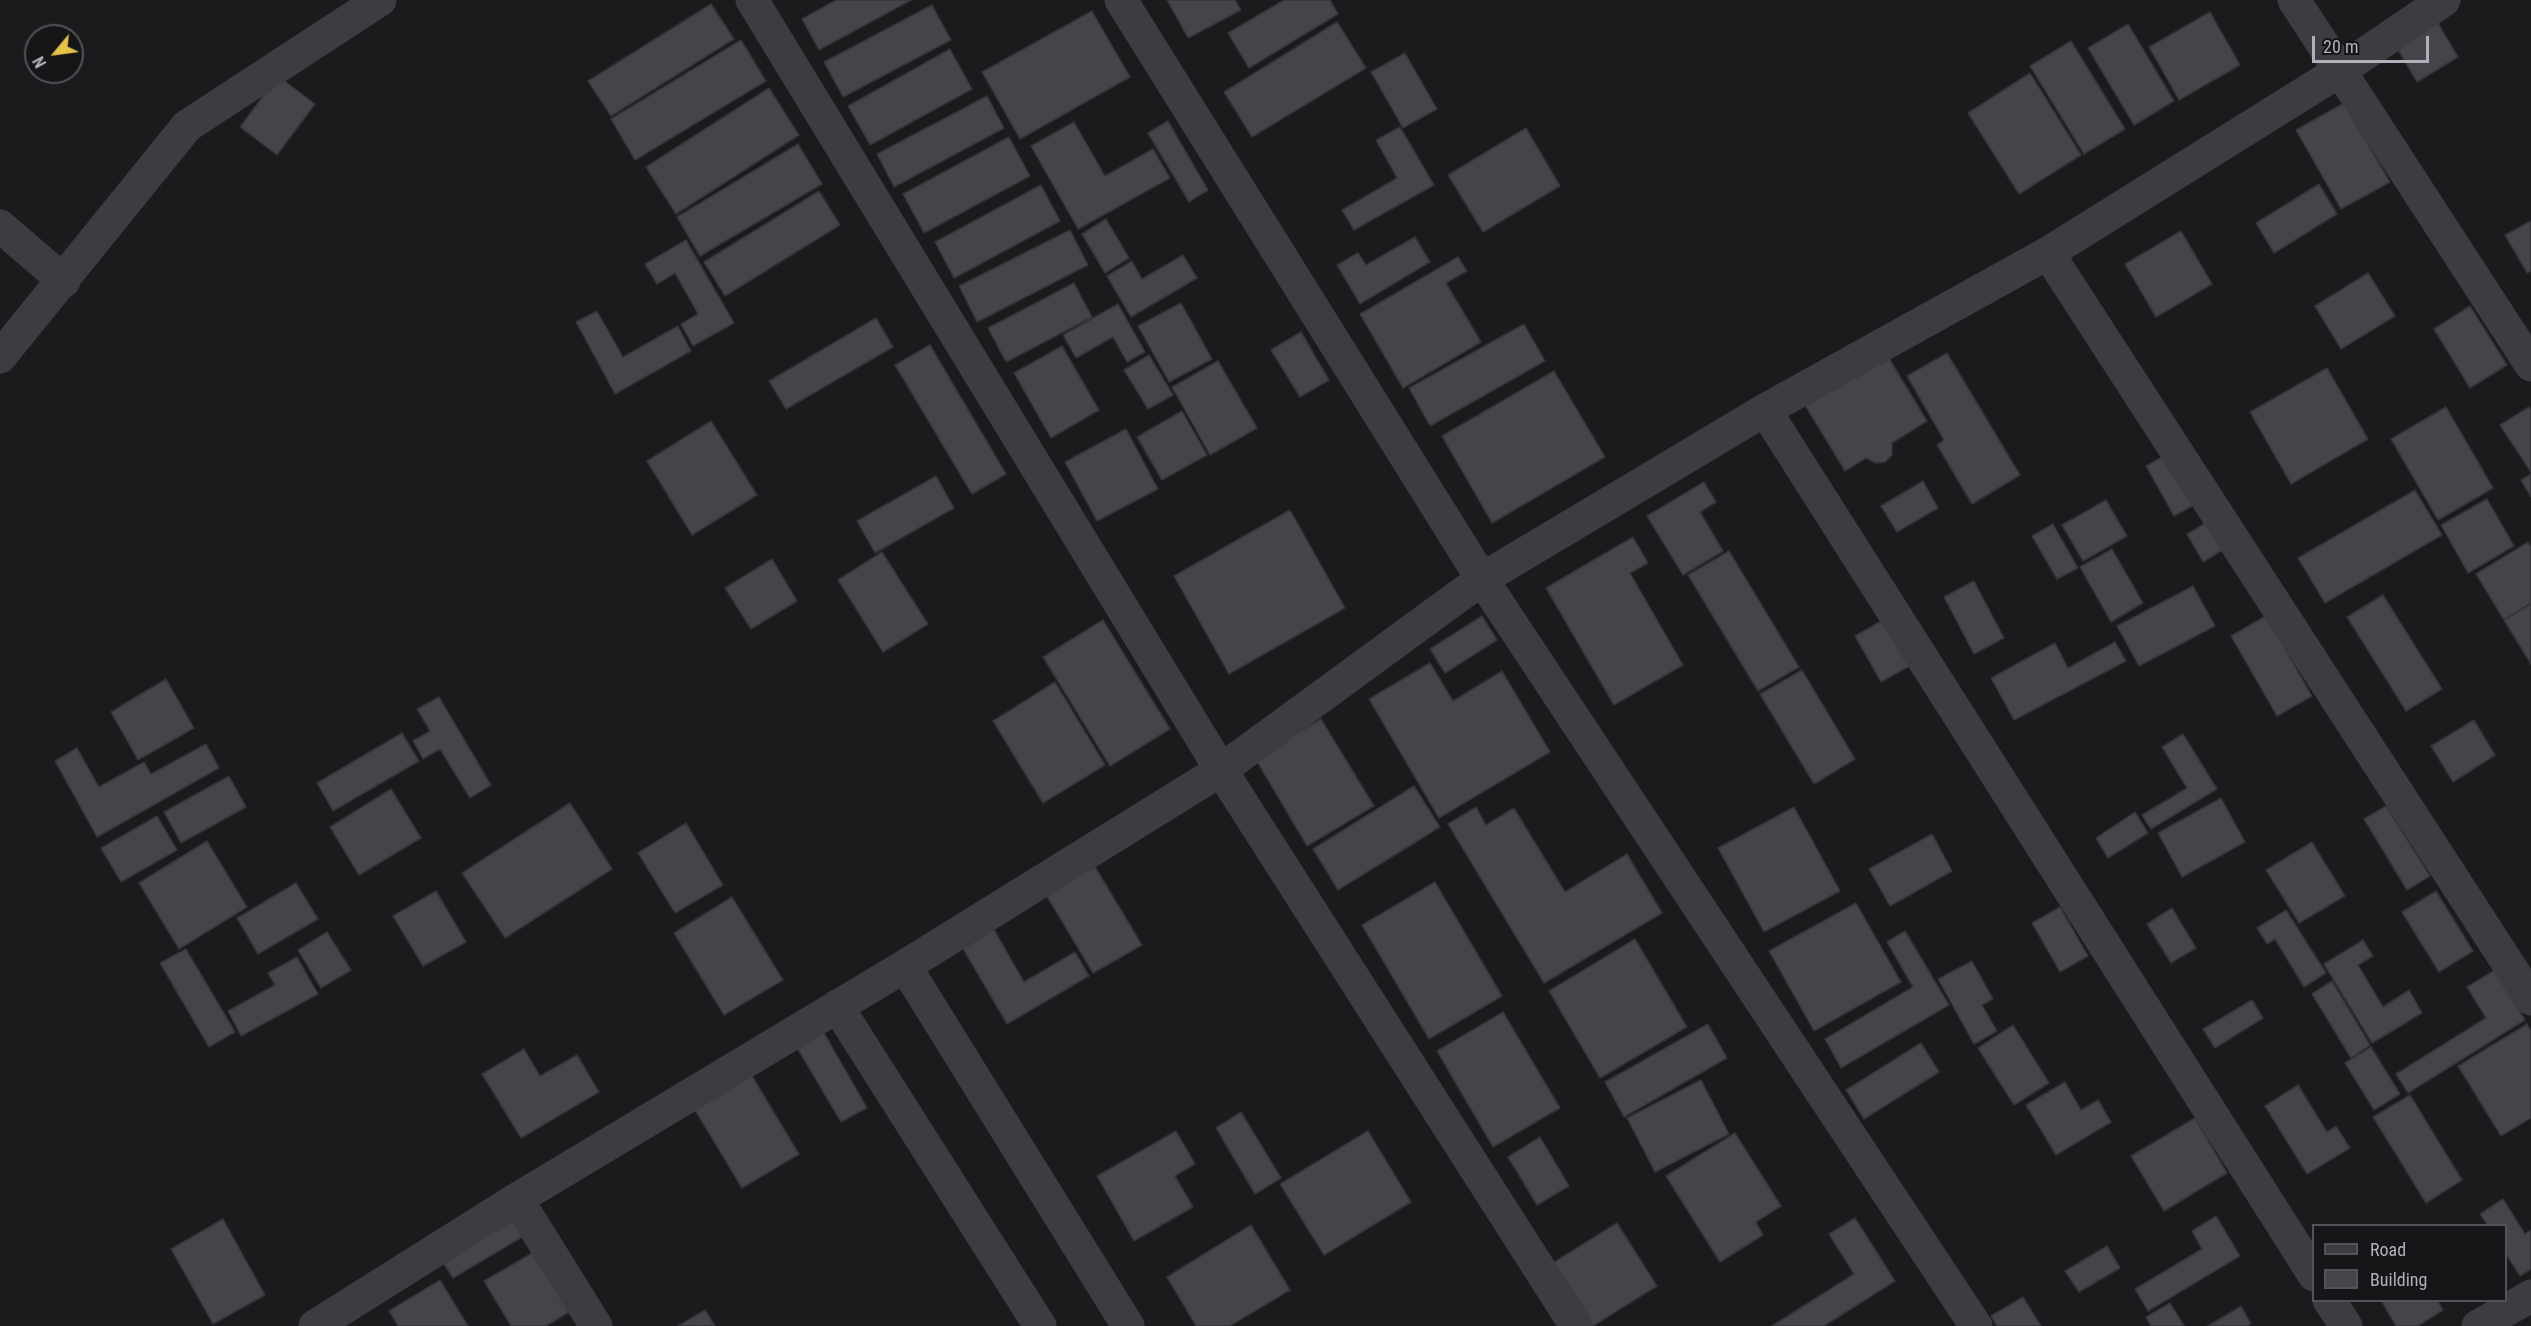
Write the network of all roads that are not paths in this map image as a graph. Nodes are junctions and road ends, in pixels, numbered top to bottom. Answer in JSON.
{"nodes":[{"id":1,"x":380,"y":0,"type":"edge"},
{"id":2,"x":752,"y":0,"type":"edge"},
{"id":3,"x":1120,"y":0,"type":"edge"},
{"id":4,"x":2294,"y":0,"type":"edge"},
{"id":5,"x":2444,"y":0,"type":"edge"},
{"id":6,"x":2338,"y":72,"type":"junction"},
{"id":7,"x":0,"y":226,"type":"edge"},
{"id":8,"x":2048,"y":253,"type":"junction"},
{"id":9,"x":64,"y":281,"type":"junction"},
{"id":10,"x":0,"y":357,"type":"edge"},
{"id":11,"x":2531,"y":365,"type":"edge"},
{"id":12,"x":1765,"y":410,"type":"junction"},
{"id":13,"x":1482,"y":579,"type":"junction"},
{"id":14,"x":1221,"y":770,"type":"junction"},
{"id":15,"x":905,"y":966,"type":"junction"},
{"id":16,"x":2531,"y":999,"type":"edge"},
{"id":17,"x":837,"y":1006,"type":"junction"},
{"id":18,"x":517,"y":1199,"type":"junction"},
{"id":19,"x":2312,"y":1273,"type":"edge"},
{"id":20,"x":2531,"y":1296,"type":"edge"},
{"id":21,"x":2331,"y":1302,"type":"edge"},
{"id":22,"x":315,"y":1326,"type":"edge"},
{"id":23,"x":596,"y":1326,"type":"edge"},
{"id":24,"x":1040,"y":1326,"type":"edge"},
{"id":25,"x":1128,"y":1326,"type":"edge"},
{"id":26,"x":1576,"y":1326,"type":"edge"},
{"id":27,"x":1976,"y":1326,"type":"edge"},
{"id":28,"x":2346,"y":1326,"type":"edge"},
{"id":29,"x":2478,"y":1326,"type":"edge"}],
"edges":[{"from":1,"to":9,"type":"street"},
{"from":2,"to":14,"type":"street"},
{"from":3,"to":13,"type":"street"},
{"from":4,"to":6,"type":"street"},
{"from":5,"to":6,"type":"street"},
{"from":6,"to":8,"type":"street"},
{"from":6,"to":11,"type":"street"},
{"from":7,"to":9,"type":"street"},
{"from":8,"to":12,"type":"street"},
{"from":8,"to":16,"type":"street"},
{"from":9,"to":10,"type":"street"},
{"from":12,"to":13,"type":"street"},
{"from":12,"to":19,"type":"street"},
{"from":13,"to":14,"type":"street"},
{"from":13,"to":27,"type":"street"},
{"from":14,"to":15,"type":"street"},
{"from":14,"to":26,"type":"street"},
{"from":15,"to":17,"type":"street"},
{"from":15,"to":25,"type":"street"},
{"from":17,"to":18,"type":"street"},
{"from":17,"to":24,"type":"street"},
{"from":18,"to":22,"type":"street"},
{"from":18,"to":23,"type":"street"},
{"from":20,"to":29,"type":"street"},
{"from":21,"to":28,"type":"street"}]}
